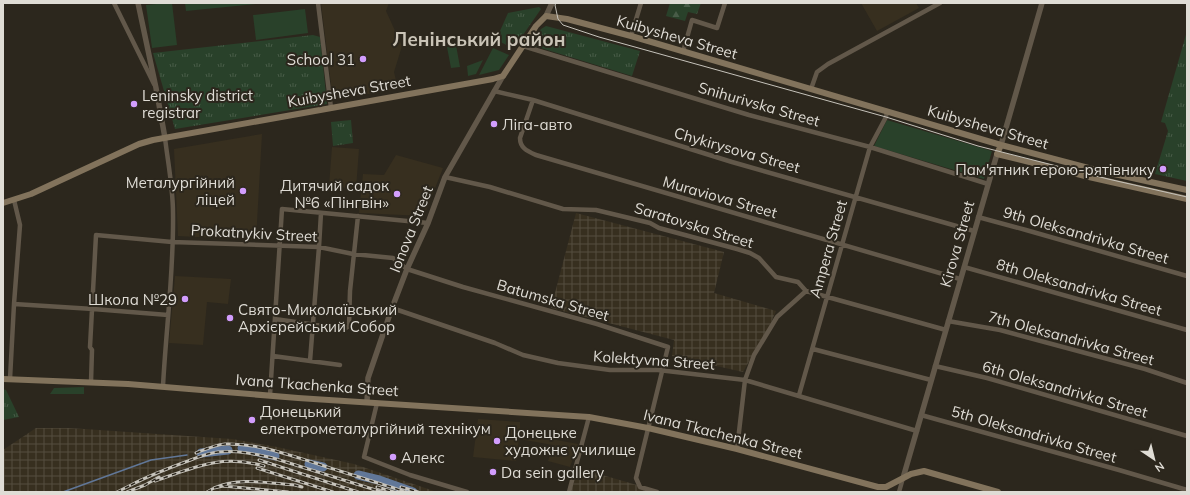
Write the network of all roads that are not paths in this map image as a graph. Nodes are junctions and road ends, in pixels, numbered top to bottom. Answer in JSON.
{"nodes":[{"id":1,"x":114,"y":3,"type":"edge"},
{"id":2,"x":138,"y":3,"type":"edge"},
{"id":3,"x":318,"y":3,"type":"edge"},
{"id":4,"x":552,"y":3,"type":"edge"},
{"id":5,"x":641,"y":3,"type":"edge"},
{"id":6,"x":725,"y":3,"type":"edge"},
{"id":7,"x":940,"y":3,"type":"edge"},
{"id":8,"x":1042,"y":3,"type":"edge"},
{"id":9,"x":546,"y":16,"type":"junction"},
{"id":10,"x":631,"y":36,"type":"junction"},
{"id":11,"x":523,"y":46,"type":"junction"},
{"id":12,"x":683,"y":52,"type":"junction"},
{"id":13,"x":503,"y":76,"type":"junction"},
{"id":14,"x":156,"y":88,"type":"junction"},
{"id":15,"x":811,"y":89,"type":"junction"},
{"id":16,"x":494,"y":91,"type":"junction"},
{"id":17,"x":533,"y":100,"type":"junction"},
{"id":18,"x":331,"y":108,"type":"junction"},
{"id":19,"x":887,"y":111,"type":"junction"},
{"id":20,"x":165,"y":138,"type":"junction"},
{"id":21,"x":1001,"y":145,"type":"junction"},
{"id":22,"x":870,"y":147,"type":"junction"},
{"id":23,"x":997,"y":154,"type":"junction"},
{"id":24,"x":445,"y":177,"type":"junction"},
{"id":25,"x":988,"y":184,"type":"junction"},
{"id":26,"x":1187,"y":190,"type":"edge"},
{"id":27,"x":856,"y":197,"type":"junction"},
{"id":28,"x":1187,"y":199,"type":"edge"},
{"id":29,"x":14,"y":200,"type":"junction"},
{"id":30,"x":3,"y":203,"type":"edge"},
{"id":31,"x":320,"y":212,"type":"junction"},
{"id":32,"x":358,"y":216,"type":"junction"},
{"id":33,"x":978,"y":218,"type":"junction"},
{"id":34,"x":428,"y":223,"type":"junction"},
{"id":35,"x":974,"y":231,"type":"junction"},
{"id":36,"x":172,"y":242,"type":"junction"},
{"id":37,"x":842,"y":244,"type":"junction"},
{"id":38,"x":281,"y":245,"type":"junction"},
{"id":39,"x":319,"y":247,"type":"junction"},
{"id":40,"x":353,"y":254,"type":"junction"},
{"id":41,"x":964,"y":267,"type":"junction"},
{"id":42,"x":407,"y":269,"type":"junction"},
{"id":43,"x":1187,"y":276,"type":"edge"},
{"id":44,"x":960,"y":279,"type":"junction"},
{"id":45,"x":806,"y":291,"type":"junction"},
{"id":46,"x":826,"y":298,"type":"junction"},
{"id":47,"x":14,"y":304,"type":"junction"},
{"id":48,"x":392,"y":308,"type":"junction"},
{"id":49,"x":93,"y":309,"type":"junction"},
{"id":50,"x":168,"y":315,"type":"junction"},
{"id":51,"x":275,"y":319,"type":"junction"},
{"id":52,"x":948,"y":321,"type":"junction"},
{"id":53,"x":313,"y":324,"type":"junction"},
{"id":54,"x":946,"y":330,"type":"junction"},
{"id":55,"x":1187,"y":330,"type":"edge"},
{"id":56,"x":813,"y":349,"type":"junction"},
{"id":57,"x":273,"y":356,"type":"junction"},
{"id":58,"x":310,"y":361,"type":"junction"},
{"id":59,"x":340,"y":365,"type":"dead end"},
{"id":60,"x":935,"y":366,"type":"junction"},
{"id":61,"x":662,"y":371,"type":"junction"},
{"id":62,"x":3,"y":379,"type":"edge"},
{"id":63,"x":10,"y":379,"type":"junction"},
{"id":64,"x":745,"y":380,"type":"junction"},
{"id":65,"x":931,"y":380,"type":"junction"},
{"id":66,"x":91,"y":382,"type":"junction"},
{"id":67,"x":1187,"y":383,"type":"edge"},
{"id":68,"x":163,"y":386,"type":"junction"},
{"id":69,"x":270,"y":395,"type":"junction"},
{"id":70,"x":799,"y":395,"type":"junction"},
{"id":71,"x":367,"y":402,"type":"junction"},
{"id":72,"x":377,"y":403,"type":"junction"},
{"id":73,"x":921,"y":415,"type":"junction"},
{"id":74,"x":589,"y":417,"type":"junction"},
{"id":75,"x":648,"y":428,"type":"junction"},
{"id":76,"x":917,"y":431,"type":"junction"},
{"id":77,"x":1187,"y":436,"type":"edge"},
{"id":78,"x":737,"y":449,"type":"junction"},
{"id":79,"x":903,"y":478,"type":"junction"},
{"id":80,"x":1187,"y":490,"type":"edge"},
{"id":81,"x":467,"y":492,"type":"edge"},
{"id":82,"x":569,"y":492,"type":"edge"},
{"id":83,"x":658,"y":492,"type":"edge"},
{"id":84,"x":899,"y":492,"type":"edge"},
{"id":85,"x":998,"y":492,"type":"edge"}],
"edges":[{"from":1,"to":14,"type":"street"},
{"from":2,"to":14,"type":"street"},
{"from":3,"to":18,"type":"street"},
{"from":4,"to":9,"type":"street"},
{"from":5,"to":10,"type":"street"},
{"from":6,"to":12,"type":"street"},
{"from":7,"to":15,"type":"street"},
{"from":8,"to":21,"type":"street","name":"Kirova Street"},
{"from":9,"to":10,"type":"main road","name":"Kuibysheva Street"},
{"from":9,"to":11,"type":"main road"},
{"from":10,"to":12,"type":"main road","name":"Kuibysheva Street"},
{"from":11,"to":13,"type":"main road"},
{"from":11,"to":22,"type":"street","name":"Snihurivska Street"},
{"from":12,"to":15,"type":"main road","name":"Kuibysheva Street"},
{"from":13,"to":16,"type":"street","name":"Ionova Street"},
{"from":13,"to":18,"type":"main road","name":"Kuibysheva Street"},
{"from":14,"to":20,"type":"street"},
{"from":15,"to":19,"type":"main road","name":"Kuibysheva Street"},
{"from":16,"to":17,"type":"street","name":"Chykirysova Street"},
{"from":16,"to":24,"type":"street","name":"Ionova Street"},
{"from":17,"to":27,"type":"street","name":"Chykirysova Street"},
{"from":17,"to":37,"type":"street","name":"Muraviova Street"},
{"from":18,"to":20,"type":"main road","name":"Kuibysheva Street"},
{"from":19,"to":21,"type":"main road","name":"Kuibysheva Street"},
{"from":19,"to":22,"type":"street","name":"Ampera Street"},
{"from":20,"to":29,"type":"main road","name":"Kuibysheva Street"},
{"from":20,"to":36,"type":"street"},
{"from":21,"to":23,"type":"main road","name":"Kirova Street"},
{"from":21,"to":26,"type":"main road","name":"Kuibysheva Street"},
{"from":22,"to":25,"type":"street","name":"Snihurivska Street"},
{"from":22,"to":27,"type":"street","name":"Ampera Street"},
{"from":23,"to":25,"type":"street","name":"Kirova Street"},
{"from":23,"to":28,"type":"main road","name":"Kuibysheva Street"},
{"from":24,"to":34,"type":"street","name":"Ionova Street"},
{"from":24,"to":45,"type":"street","name":"Saratovska Street"},
{"from":25,"to":33,"type":"street","name":"Kirova Street"},
{"from":27,"to":35,"type":"street","name":"Chykirysova Street"},
{"from":27,"to":37,"type":"street","name":"Ampera Street"},
{"from":29,"to":30,"type":"main road","name":"Kuibysheva Street"},
{"from":29,"to":47,"type":"street"},
{"from":31,"to":32,"type":"street"},
{"from":31,"to":38,"type":"street"},
{"from":31,"to":39,"type":"street"},
{"from":32,"to":34,"type":"street"},
{"from":32,"to":40,"type":"street"},
{"from":33,"to":35,"type":"street","name":"Kirova Street"},
{"from":33,"to":43,"type":"street","name":"9th Oleksandrivka Street"},
{"from":34,"to":42,"type":"street","name":"Ionova Street"},
{"from":35,"to":41,"type":"street","name":"Kirova Street"},
{"from":36,"to":38,"type":"street","name":"Prokatnykiv Street"},
{"from":36,"to":49,"type":"street","name":"Prokatnykiv Street"},
{"from":36,"to":50,"type":"street"},
{"from":37,"to":44,"type":"street","name":"Muraviova Street"},
{"from":37,"to":46,"type":"street","name":"Ampera Street"},
{"from":38,"to":39,"type":"street","name":"Prokatnykiv Street"},
{"from":38,"to":51,"type":"street"},
{"from":39,"to":40,"type":"street","name":"Prokatnykiv Street"},
{"from":39,"to":53,"type":"street"},
{"from":40,"to":42,"type":"street","name":"Prokatnykiv Street"},
{"from":40,"to":53,"type":"street"},
{"from":41,"to":44,"type":"street","name":"Kirova Street"},
{"from":41,"to":55,"type":"street","name":"8th Oleksandrivka Street"},
{"from":42,"to":48,"type":"street","name":"Ionova Street"},
{"from":42,"to":61,"type":"street","name":"Batumska Street"},
{"from":44,"to":52,"type":"street","name":"Kirova Street"},
{"from":45,"to":46,"type":"street","name":"Saratovska Street"},
{"from":45,"to":64,"type":"street"},
{"from":46,"to":54,"type":"street","name":"Saratovska Street"},
{"from":46,"to":56,"type":"street","name":"Ampera Street"},
{"from":47,"to":49,"type":"street"},
{"from":47,"to":63,"type":"street"},
{"from":48,"to":61,"type":"street","name":"Kolektyvna Street"},
{"from":48,"to":71,"type":"street","name":"Ionova Street"},
{"from":49,"to":50,"type":"street"},
{"from":49,"to":66,"type":"street"},
{"from":50,"to":68,"type":"street"},
{"from":51,"to":53,"type":"street"},
{"from":51,"to":57,"type":"street"},
{"from":52,"to":54,"type":"street","name":"Kirova Street"},
{"from":52,"to":67,"type":"street","name":"7th Oleksandrivka Street"},
{"from":53,"to":58,"type":"street"},
{"from":54,"to":60,"type":"street","name":"Kirova Street"},
{"from":56,"to":65,"type":"street"},
{"from":56,"to":70,"type":"street","name":"Ampera Street"},
{"from":57,"to":58,"type":"street"},
{"from":57,"to":69,"type":"street"},
{"from":58,"to":59,"type":"street"},
{"from":60,"to":65,"type":"street","name":"Kirova Street"},
{"from":60,"to":77,"type":"street","name":"6th Oleksandrivka Street"},
{"from":61,"to":64,"type":"street","name":"Kolektyvna Street"},
{"from":61,"to":75,"type":"street"},
{"from":62,"to":63,"type":"main road","name":"Ivana Tkachenka Street"},
{"from":63,"to":66,"type":"main road","name":"Ivana Tkachenka Street"},
{"from":64,"to":70,"type":"street","name":"Kolektyvna Street"},
{"from":64,"to":78,"type":"street"},
{"from":65,"to":73,"type":"street","name":"Kirova Street"},
{"from":66,"to":68,"type":"main road","name":"Ivana Tkachenka Street"},
{"from":68,"to":69,"type":"main road","name":"Ivana Tkachenka Street"},
{"from":69,"to":71,"type":"main road","name":"Ivana Tkachenka Street"},
{"from":70,"to":76,"type":"street","name":"Kolektyvna Street"},
{"from":71,"to":72,"type":"main road","name":"Ivana Tkachenka Street"},
{"from":72,"to":74,"type":"main road","name":"Ivana Tkachenka Street"},
{"from":72,"to":81,"type":"street"},
{"from":73,"to":76,"type":"street","name":"Kirova Street"},
{"from":73,"to":80,"type":"street","name":"5th Oleksandrivka Street"},
{"from":74,"to":75,"type":"main road","name":"Ivana Tkachenka Street"},
{"from":74,"to":82,"type":"street"},
{"from":75,"to":78,"type":"main road","name":"Ivana Tkachenka Street"},
{"from":75,"to":83,"type":"street"},
{"from":76,"to":79,"type":"street","name":"Kirova Street"},
{"from":78,"to":79,"type":"main road","name":"Ivana Tkachenka Street"},
{"from":79,"to":84,"type":"street","name":"Kirova Street"},
{"from":79,"to":85,"type":"main road","name":"Ivana Tkachenka Street"}]}
